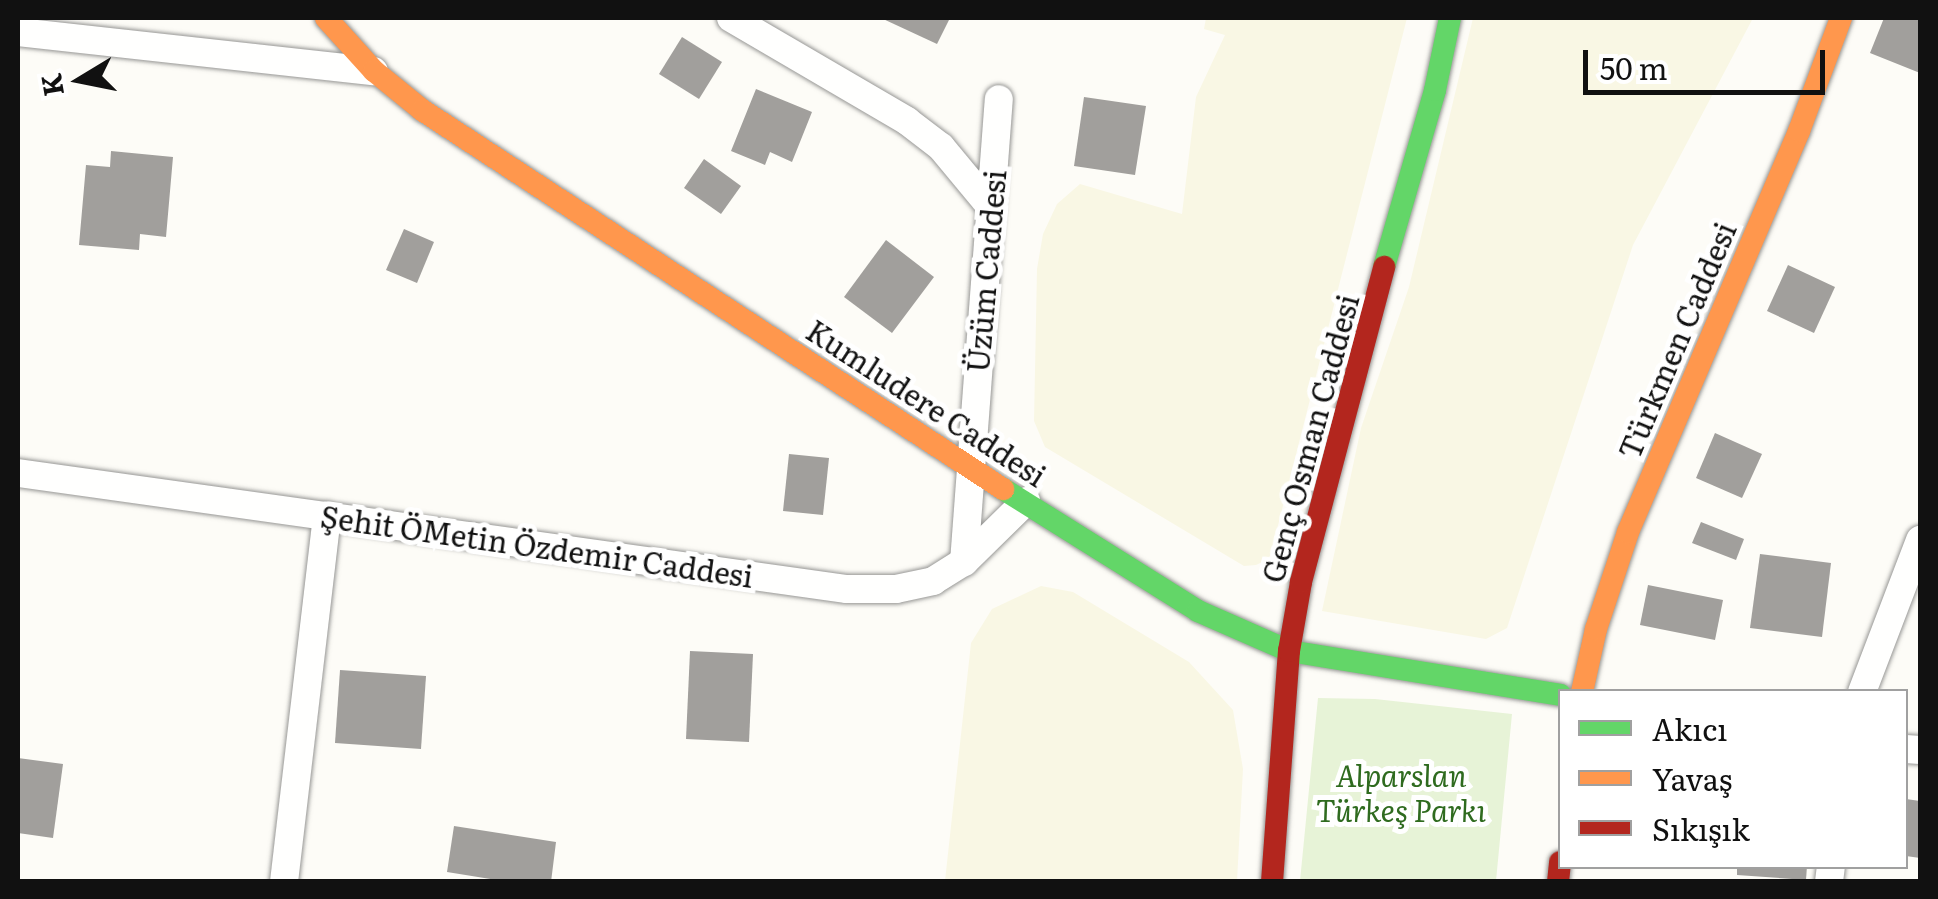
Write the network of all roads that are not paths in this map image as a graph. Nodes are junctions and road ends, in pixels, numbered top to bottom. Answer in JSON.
{"nodes":[{"id":1,"x":326,"y":18,"type":"edge"},
{"id":2,"x":731,"y":18,"type":"edge"},
{"id":3,"x":1450,"y":18,"type":"edge"},
{"id":4,"x":1841,"y":18,"type":"edge"},
{"id":5,"x":18,"y":32,"type":"edge"},
{"id":6,"x":374,"y":71,"type":"junction"},
{"id":7,"x":999,"y":98,"type":"dead end"},
{"id":8,"x":990,"y":206,"type":"junction"},
{"id":9,"x":970,"y":468,"type":"junction"},
{"id":10,"x":18,"y":473,"type":"edge"},
{"id":11,"x":1026,"y":501,"type":"junction"},
{"id":12,"x":327,"y":516,"type":"junction"},
{"id":13,"x":1920,"y":540,"type":"edge"},
{"id":14,"x":964,"y":562,"type":"junction"},
{"id":15,"x":1289,"y":651,"type":"junction"},
{"id":16,"x":1583,"y":689,"type":"edge"},
{"id":17,"x":1863,"y":689,"type":"edge"},
{"id":18,"x":1558,"y":695,"type":"edge"},
{"id":19,"x":284,"y":882,"type":"edge"},
{"id":20,"x":1272,"y":882,"type":"edge"}],
"edges":[{"from":1,"to":6,"type":"street","name":"Kumludere Caddesi"},
{"from":2,"to":8,"type":"street"},
{"from":3,"to":15,"type":"street","name":"Genç Osman Caddesi"},
{"from":4,"to":16,"type":"street","name":"Türkmen Caddesi"},
{"from":5,"to":6,"type":"street"},
{"from":6,"to":9,"type":"street","name":"Kumludere Caddesi"},
{"from":7,"to":8,"type":"street","name":"Üzüm Caddesi"},
{"from":8,"to":9,"type":"street","name":"Üzüm Caddesi"},
{"from":9,"to":11,"type":"street","name":"Kumludere Caddesi"},
{"from":9,"to":14,"type":"street","name":"Üzüm Caddesi"},
{"from":10,"to":12,"type":"street","name":"Şehit ÖMetin Özdemir Caddesi"},
{"from":11,"to":14,"type":"street","name":"Şehit ÖMetin Özdemir Caddesi"},
{"from":11,"to":15,"type":"street","name":"Kumludere Caddesi"},
{"from":12,"to":14,"type":"street","name":"Şehit ÖMetin Özdemir Caddesi"},
{"from":12,"to":19,"type":"street"},
{"from":13,"to":17,"type":"street"},
{"from":15,"to":18,"type":"street","name":"Kumludere Caddesi"},
{"from":15,"to":20,"type":"street","name":"Genç Osman Caddesi"}]}
